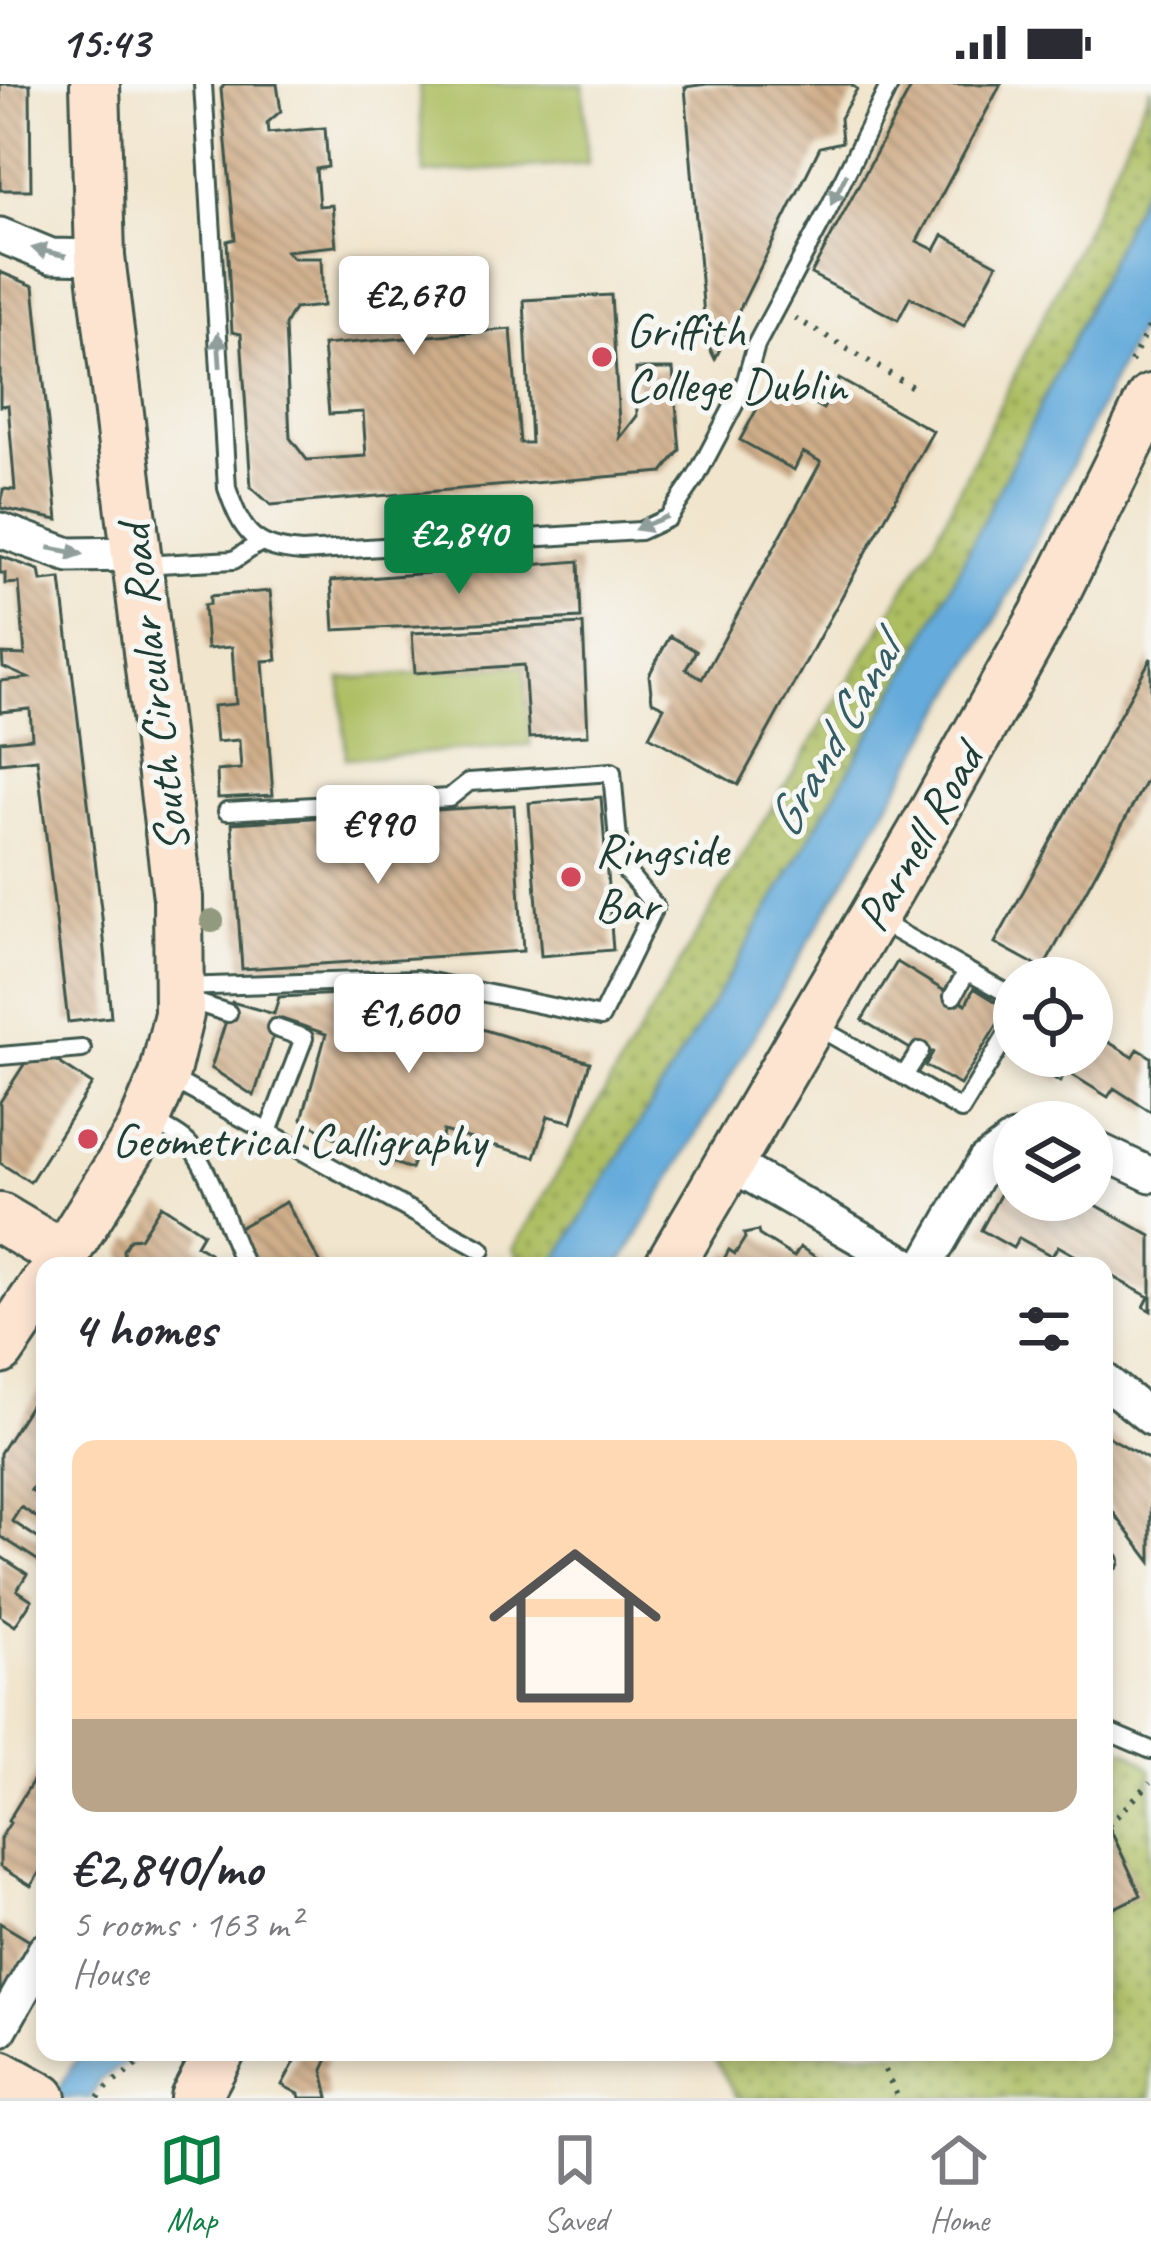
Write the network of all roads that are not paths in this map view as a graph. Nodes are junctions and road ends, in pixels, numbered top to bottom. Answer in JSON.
{"nodes":[{"id":1,"x":94,"y":84,"type":"edge"},
{"id":2,"x":203,"y":84,"type":"edge"},
{"id":3,"x":890,"y":84,"type":"edge"},
{"id":4,"x":0,"y":235,"type":"edge"},
{"id":5,"x":100,"y":257,"type":"junction"},
{"id":6,"x":1145,"y":426,"type":"edge"},
{"id":7,"x":0,"y":530,"type":"edge"},
{"id":8,"x":259,"y":543,"type":"junction"},
{"id":9,"x":136,"y":559,"type":"junction"},
{"id":10,"x":227,"y":811,"type":"dead end"},
{"id":11,"x":872,"y":916,"type":"junction"},
{"id":12,"x":967,"y":971,"type":"junction"},
{"id":13,"x":993,"y":985,"type":"edge"},
{"id":14,"x":179,"y":992,"type":"junction"},
{"id":15,"x":953,"y":996,"type":"dead end"},
{"id":16,"x":228,"y":1013,"type":"dead end"},
{"id":17,"x":810,"y":1023,"type":"junction"},
{"id":18,"x":276,"y":1028,"type":"dead end"},
{"id":19,"x":82,"y":1049,"type":"dead end"},
{"id":20,"x":920,"y":1051,"type":"dead end"},
{"id":21,"x":0,"y":1055,"type":"edge"},
{"id":22,"x":993,"y":1057,"type":"edge"},
{"id":23,"x":904,"y":1076,"type":"junction"},
{"id":24,"x":156,"y":1096,"type":"junction"},
{"id":25,"x":268,"y":1132,"type":"junction"},
{"id":26,"x":993,"y":1156,"type":"edge"},
{"id":27,"x":1113,"y":1157,"type":"edge"},
{"id":28,"x":728,"y":1162,"type":"junction"},
{"id":29,"x":1151,"y":1175,"type":"edge"},
{"id":30,"x":0,"y":1218,"type":"edge"},
{"id":31,"x":482,"y":1250,"type":"dead end"},
{"id":32,"x":48,"y":1257,"type":"edge"},
{"id":33,"x":68,"y":1257,"type":"edge"},
{"id":34,"x":240,"y":1257,"type":"edge"},
{"id":35,"x":674,"y":1257,"type":"edge"},
{"id":36,"x":893,"y":1257,"type":"edge"},
{"id":37,"x":930,"y":1257,"type":"edge"},
{"id":38,"x":36,"y":1303,"type":"edge"},
{"id":39,"x":0,"y":1351,"type":"edge"},
{"id":40,"x":1113,"y":1391,"type":"edge"},
{"id":41,"x":1151,"y":1418,"type":"edge"},
{"id":42,"x":1113,"y":1734,"type":"edge"},
{"id":43,"x":1151,"y":1750,"type":"edge"},
{"id":44,"x":36,"y":1966,"type":"edge"},
{"id":45,"x":0,"y":2029,"type":"edge"},
{"id":46,"x":215,"y":2061,"type":"edge"},
{"id":47,"x":0,"y":2075,"type":"edge"},
{"id":48,"x":42,"y":2098,"type":"edge"},
{"id":49,"x":195,"y":2098,"type":"edge"}],
"edges":[{"from":1,"to":5,"type":"main road","name":"South Circular Road"},
{"from":8,"to":2,"type":"lane","one_way":true},
{"from":3,"to":8,"type":"lane","one_way":true},
{"from":5,"to":4,"type":"street","one_way":true},
{"from":5,"to":9,"type":"main road","name":"South Circular Road"},
{"from":6,"to":11,"type":"main road","name":"Parnell Road"},
{"from":7,"to":9,"type":"street","one_way":true},
{"from":8,"to":9,"type":"lane"},
{"from":9,"to":14,"type":"main road","name":"South Circular Road"},
{"from":10,"to":14,"type":"lane"},
{"from":11,"to":12,"type":"lane"},
{"from":11,"to":17,"type":"main road","name":"Parnell Road"},
{"from":12,"to":13,"type":"lane"},
{"from":12,"to":15,"type":"lane"},
{"from":14,"to":16,"type":"lane"},
{"from":14,"to":24,"type":"main road","name":"South Circular Road"},
{"from":17,"to":23,"type":"lane"},
{"from":17,"to":28,"type":"main road","name":"Parnell Road"},
{"from":18,"to":25,"type":"lane"},
{"from":19,"to":21,"type":"lane"},
{"from":20,"to":23,"type":"lane"},
{"from":22,"to":23,"type":"lane"},
{"from":24,"to":25,"type":"lane"},
{"from":24,"to":33,"type":"main road","name":"South Circular Road"},
{"from":24,"to":34,"type":"lane"},
{"from":25,"to":31,"type":"lane"},
{"from":26,"to":37,"type":"street"},
{"from":27,"to":29,"type":"street"},
{"from":28,"to":35,"type":"main road","name":"Parnell Road"},
{"from":28,"to":36,"type":"street"},
{"from":30,"to":32,"type":"main road"},
{"from":38,"to":39,"type":"main road","name":"South Circular Road"},
{"from":40,"to":41,"type":"street"},
{"from":42,"to":43,"type":"lane"},
{"from":44,"to":45,"type":"street"},
{"from":46,"to":49,"type":"main road"},
{"from":47,"to":48,"type":"main road"}]}
